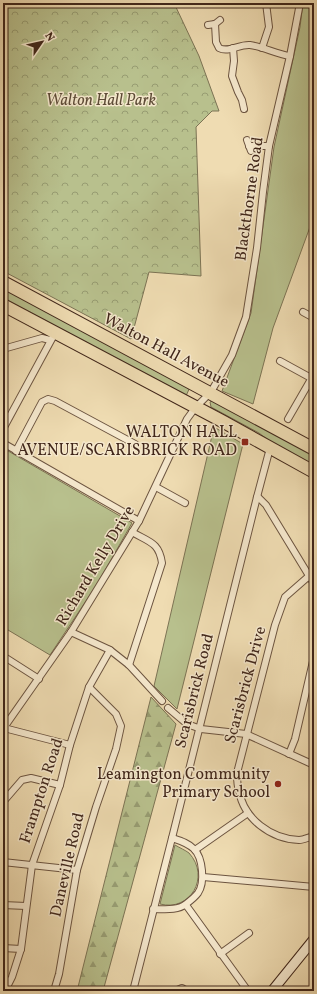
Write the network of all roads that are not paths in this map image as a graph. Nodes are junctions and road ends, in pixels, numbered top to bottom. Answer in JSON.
{"nodes":[{"id":1,"x":266,"y":3,"type":"edge"},
{"id":2,"x":300,"y":3,"type":"edge"},
{"id":3,"x":214,"y":23,"type":"dead end"},
{"id":4,"x":233,"y":48,"type":"junction"},
{"id":5,"x":262,"y":48,"type":"junction"},
{"id":6,"x":290,"y":56,"type":"junction"},
{"id":7,"x":244,"y":109,"type":"dead end"},
{"id":8,"x":249,"y":145,"type":"dead end"},
{"id":9,"x":269,"y":146,"type":"junction"},
{"id":10,"x":3,"y":282,"type":"edge"},
{"id":11,"x":3,"y":305,"type":"edge"},
{"id":12,"x":303,"y":312,"type":"dead end"},
{"id":13,"x":314,"y":318,"type":"edge"},
{"id":14,"x":52,"y":337,"type":"junction"},
{"id":15,"x":3,"y":349,"type":"edge"},
{"id":16,"x":280,"y":361,"type":"dead end"},
{"id":17,"x":313,"y":376,"type":"edge"},
{"id":18,"x":211,"y":392,"type":"junction"},
{"id":19,"x":195,"y":408,"type":"junction"},
{"id":20,"x":288,"y":419,"type":"dead end"},
{"id":21,"x":3,"y":429,"type":"edge"},
{"id":22,"x":3,"y":443,"type":"edge"},
{"id":23,"x":135,"y":444,"type":"dead end"},
{"id":24,"x":270,"y":448,"type":"junction"},
{"id":25,"x":314,"y":449,"type":"edge"},
{"id":26,"x":16,"y":451,"type":"junction"},
{"id":27,"x":314,"y":472,"type":"edge"},
{"id":28,"x":156,"y":487,"type":"junction"},
{"id":29,"x":257,"y":497,"type":"junction"},
{"id":30,"x":185,"y":503,"type":"dead end"},
{"id":31,"x":139,"y":521,"type":"junction"},
{"id":32,"x":132,"y":532,"type":"junction"},
{"id":33,"x":311,"y":575,"type":"edge"},
{"id":34,"x":314,"y":584,"type":"edge"},
{"id":35,"x":72,"y":632,"type":"junction"},
{"id":36,"x":110,"y":650,"type":"junction"},
{"id":37,"x":3,"y":656,"type":"edge"},
{"id":38,"x":314,"y":658,"type":"edge"},
{"id":39,"x":129,"y":665,"type":"junction"},
{"id":40,"x":39,"y":679,"type":"junction"},
{"id":41,"x":89,"y":687,"type":"junction"},
{"id":42,"x":162,"y":702,"type":"dead end"},
{"id":43,"x":168,"y":708,"type":"dead end"},
{"id":44,"x":3,"y":728,"type":"edge"},
{"id":45,"x":198,"y":728,"type":"junction"},
{"id":46,"x":246,"y":734,"type":"junction"},
{"id":47,"x":70,"y":745,"type":"junction"},
{"id":48,"x":290,"y":754,"type":"junction"},
{"id":49,"x":314,"y":765,"type":"edge"},
{"id":50,"x":60,"y":786,"type":"junction"},
{"id":51,"x":3,"y":802,"type":"edge"},
{"id":52,"x":248,"y":813,"type":"junction"},
{"id":53,"x":314,"y":836,"type":"edge"},
{"id":54,"x":172,"y":838,"type":"junction"},
{"id":55,"x":195,"y":850,"type":"junction"},
{"id":56,"x":3,"y":862,"type":"edge"},
{"id":57,"x":32,"y":865,"type":"junction"},
{"id":58,"x":77,"y":870,"type":"junction"},
{"id":59,"x":203,"y":877,"type":"junction"},
{"id":60,"x":314,"y":887,"type":"edge"},
{"id":61,"x":3,"y":904,"type":"edge"},
{"id":62,"x":186,"y":905,"type":"junction"},
{"id":63,"x":26,"y":906,"type":"junction"},
{"id":64,"x":153,"y":909,"type":"junction"},
{"id":65,"x":249,"y":932,"type":"dead end"},
{"id":66,"x":314,"y":939,"type":"edge"},
{"id":67,"x":3,"y":948,"type":"edge"},
{"id":68,"x":21,"y":949,"type":"junction"},
{"id":69,"x":220,"y":954,"type":"junction"},
{"id":70,"x":5,"y":991,"type":"edge"},
{"id":71,"x":54,"y":991,"type":"edge"},
{"id":72,"x":134,"y":991,"type":"edge"},
{"id":73,"x":175,"y":991,"type":"edge"},
{"id":74,"x":188,"y":991,"type":"edge"},
{"id":75,"x":248,"y":991,"type":"edge"},
{"id":76,"x":272,"y":991,"type":"edge"}],
"edges":[{"from":1,"to":5,"type":"street"},
{"from":2,"to":6,"type":"street","name":"Blackthorne Road"},
{"from":3,"to":4,"type":"street"},
{"from":4,"to":5,"type":"street"},
{"from":4,"to":7,"type":"street"},
{"from":5,"to":6,"type":"street"},
{"from":6,"to":9,"type":"street","name":"Blackthorne Road"},
{"from":8,"to":9,"type":"street"},
{"from":9,"to":18,"type":"street","name":"Blackthorne Road"},
{"from":10,"to":18,"type":"highway","name":"Walton Hall Avenue"},
{"from":11,"to":14,"type":"highway"},
{"from":12,"to":13,"type":"street"},
{"from":14,"to":15,"type":"street"},
{"from":14,"to":19,"type":"highway"},
{"from":14,"to":21,"type":"street"},
{"from":16,"to":17,"type":"street"},
{"from":17,"to":20,"type":"street"},
{"from":18,"to":19,"type":"street","name":"Blackthorne Road"},
{"from":18,"to":25,"type":"highway","name":"Walton Hall Avenue"},
{"from":19,"to":24,"type":"highway"},
{"from":19,"to":28,"type":"street","name":"Richard Kelly Drive"},
{"from":22,"to":26,"type":"street"},
{"from":23,"to":26,"type":"street"},
{"from":24,"to":27,"type":"highway"},
{"from":24,"to":29,"type":"street","name":"Scarisbrick Road"},
{"from":26,"to":31,"type":"street"},
{"from":28,"to":30,"type":"street"},
{"from":28,"to":31,"type":"street","name":"Richard Kelly Drive"},
{"from":29,"to":33,"type":"street"},
{"from":29,"to":45,"type":"street","name":"Scarisbrick Road"},
{"from":31,"to":32,"type":"street","name":"Richard Kelly Drive"},
{"from":32,"to":35,"type":"street","name":"Richard Kelly Drive"},
{"from":32,"to":39,"type":"street"},
{"from":33,"to":34,"type":"street"},
{"from":33,"to":46,"type":"street","name":"Scarisbrick Drive"},
{"from":35,"to":36,"type":"street"},
{"from":35,"to":40,"type":"street","name":"Richard Kelly Drive"},
{"from":36,"to":39,"type":"street"},
{"from":36,"to":41,"type":"street","name":"Frampton Road"},
{"from":37,"to":40,"type":"street"},
{"from":38,"to":48,"type":"street"},
{"from":39,"to":42,"type":"street"},
{"from":40,"to":44,"type":"street","name":"Richard Kelly Drive"},
{"from":41,"to":47,"type":"street","name":"Frampton Road"},
{"from":41,"to":58,"type":"street","name":"Daneville Road"},
{"from":43,"to":45,"type":"street"},
{"from":44,"to":47,"type":"street"},
{"from":45,"to":46,"type":"street"},
{"from":45,"to":54,"type":"street","name":"Scarisbrick Road"},
{"from":46,"to":48,"type":"street"},
{"from":46,"to":52,"type":"street","name":"Scarisbrick Drive"},
{"from":47,"to":50,"type":"street","name":"Frampton Road"},
{"from":48,"to":49,"type":"street"},
{"from":50,"to":51,"type":"street"},
{"from":50,"to":57,"type":"street","name":"Frampton Road"},
{"from":52,"to":53,"type":"street","name":"Scarisbrick Drive"},
{"from":52,"to":55,"type":"street"},
{"from":54,"to":55,"type":"street"},
{"from":54,"to":64,"type":"street","name":"Scarisbrick Road"},
{"from":55,"to":59,"type":"street"},
{"from":56,"to":57,"type":"street"},
{"from":57,"to":58,"type":"street"},
{"from":57,"to":63,"type":"street","name":"Frampton Road"},
{"from":58,"to":71,"type":"street","name":"Daneville Road"},
{"from":59,"to":60,"type":"street"},
{"from":59,"to":62,"type":"street"},
{"from":61,"to":63,"type":"street"},
{"from":62,"to":64,"type":"street"},
{"from":62,"to":69,"type":"street"},
{"from":63,"to":68,"type":"street","name":"Frampton Road"},
{"from":64,"to":72,"type":"street","name":"Scarisbrick Road"},
{"from":65,"to":69,"type":"street"},
{"from":66,"to":76,"type":"main road"},
{"from":67,"to":68,"type":"street"},
{"from":68,"to":70,"type":"street","name":"Frampton Road"},
{"from":69,"to":75,"type":"street"},
{"from":73,"to":74,"type":"street"}]}
